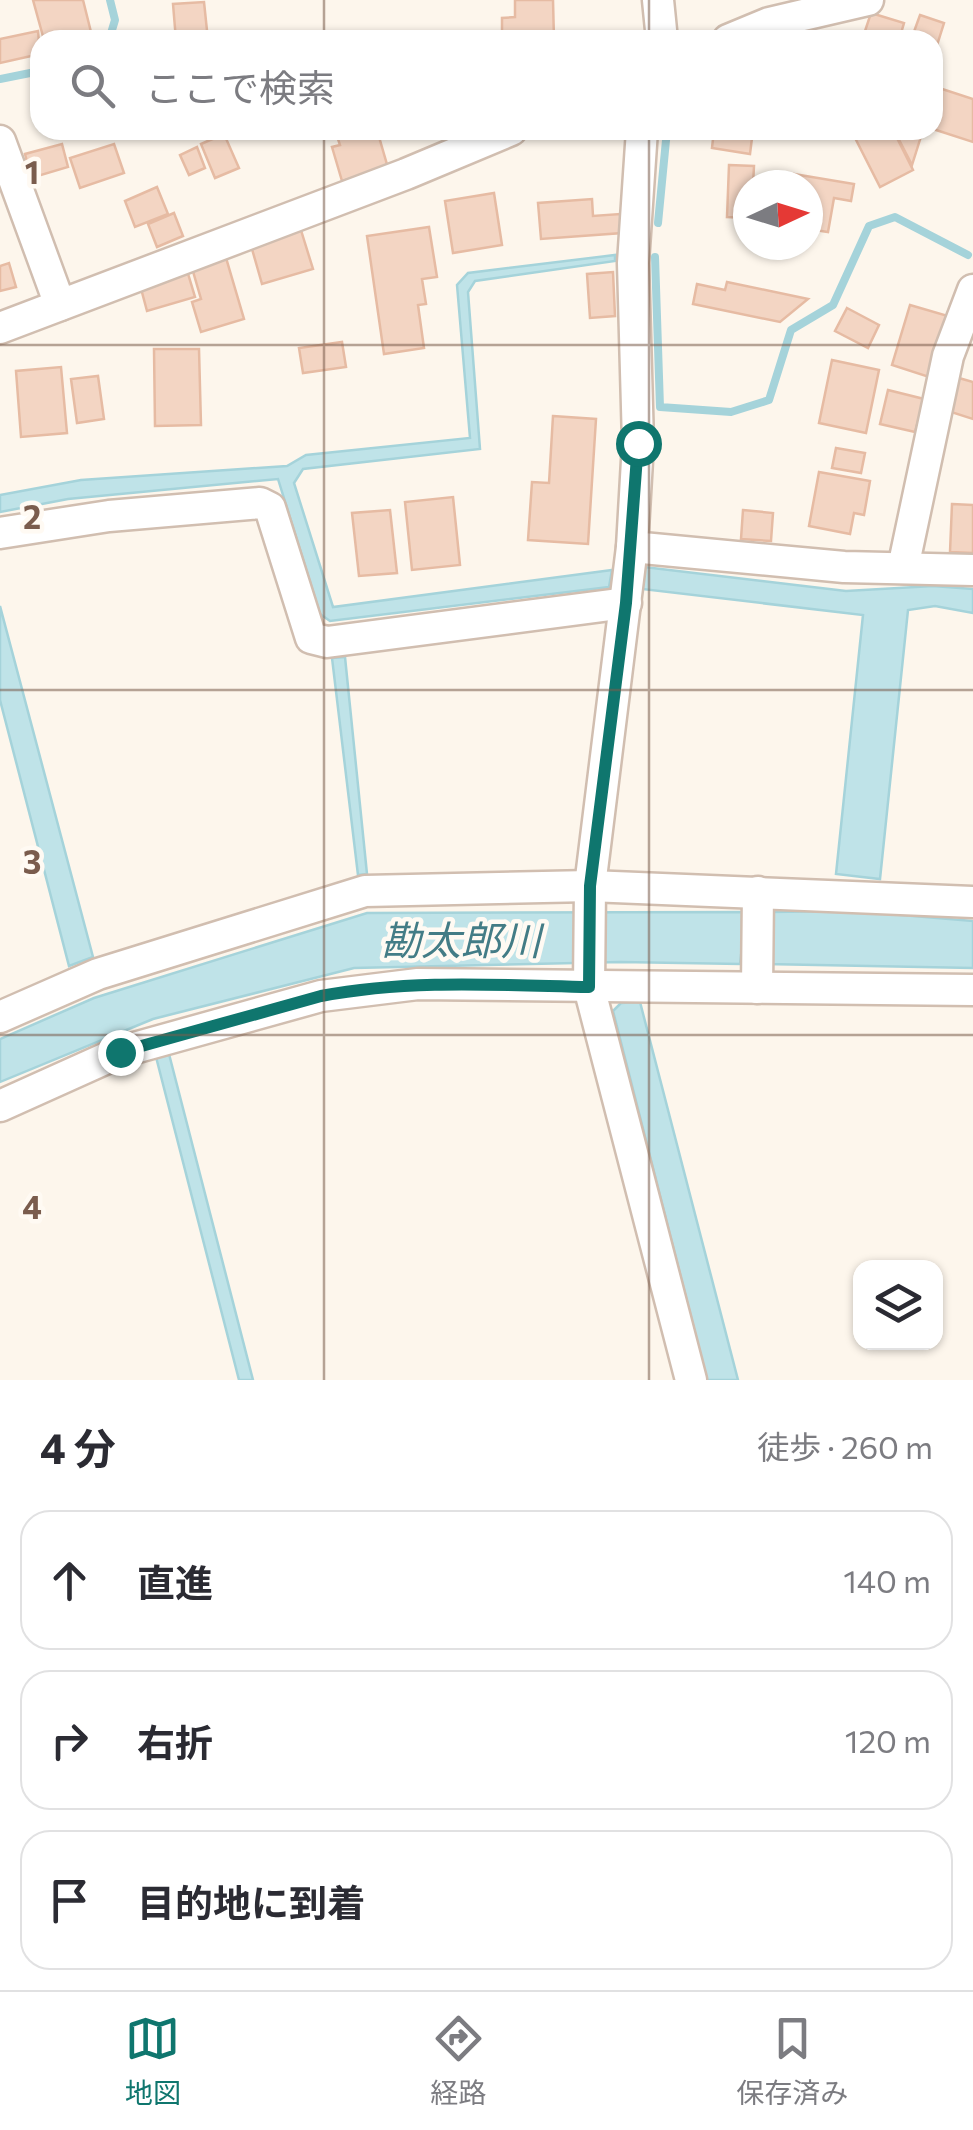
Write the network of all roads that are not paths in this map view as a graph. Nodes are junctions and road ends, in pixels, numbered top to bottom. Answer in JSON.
{"nodes":[{"id":1,"x":658,"y":0,"type":"edge"},
{"id":2,"x":868,"y":0,"type":"edge"},
{"id":3,"x":661,"y":30,"type":"edge"},
{"id":4,"x":752,"y":30,"type":"edge"},
{"id":5,"x":487,"y":140,"type":"edge"},
{"id":6,"x":641,"y":140,"type":"edge"},
{"id":7,"x":0,"y":141,"type":"edge"},
{"id":8,"x":973,"y":290,"type":"edge"},
{"id":9,"x":60,"y":304,"type":"junction"},
{"id":10,"x":0,"y":328,"type":"edge"},
{"id":11,"x":0,"y":534,"type":"edge"},
{"id":12,"x":632,"y":548,"type":"junction"},
{"id":13,"x":903,"y":568,"type":"junction"},
{"id":14,"x":973,"y":570,"type":"edge"},
{"id":15,"x":626,"y":603,"type":"junction"},
{"id":16,"x":590,"y":886,"type":"junction"},
{"id":17,"x":758,"y":892,"type":"junction"},
{"id":18,"x":973,"y":902,"type":"edge"},
{"id":19,"x":589,"y":987,"type":"junction"},
{"id":20,"x":756,"y":988,"type":"junction"},
{"id":21,"x":973,"y":990,"type":"edge"},
{"id":22,"x":0,"y":1017,"type":"edge"},
{"id":23,"x":0,"y":1106,"type":"edge"},
{"id":24,"x":691,"y":1380,"type":"edge"}],
"edges":[{"from":1,"to":3,"type":"street"},
{"from":2,"to":4,"type":"street"},
{"from":5,"to":9,"type":"street"},
{"from":6,"to":12,"type":"street"},
{"from":7,"to":9,"type":"street"},
{"from":8,"to":13,"type":"street"},
{"from":9,"to":10,"type":"street"},
{"from":11,"to":15,"type":"street"},
{"from":12,"to":13,"type":"street"},
{"from":12,"to":15,"type":"street"},
{"from":13,"to":14,"type":"street"},
{"from":15,"to":16,"type":"street"},
{"from":16,"to":17,"type":"street"},
{"from":16,"to":19,"type":"street"},
{"from":16,"to":22,"type":"street"},
{"from":17,"to":18,"type":"street"},
{"from":17,"to":20,"type":"street"},
{"from":19,"to":20,"type":"street"},
{"from":19,"to":23,"type":"street"},
{"from":19,"to":24,"type":"street"},
{"from":20,"to":21,"type":"street"}]}
